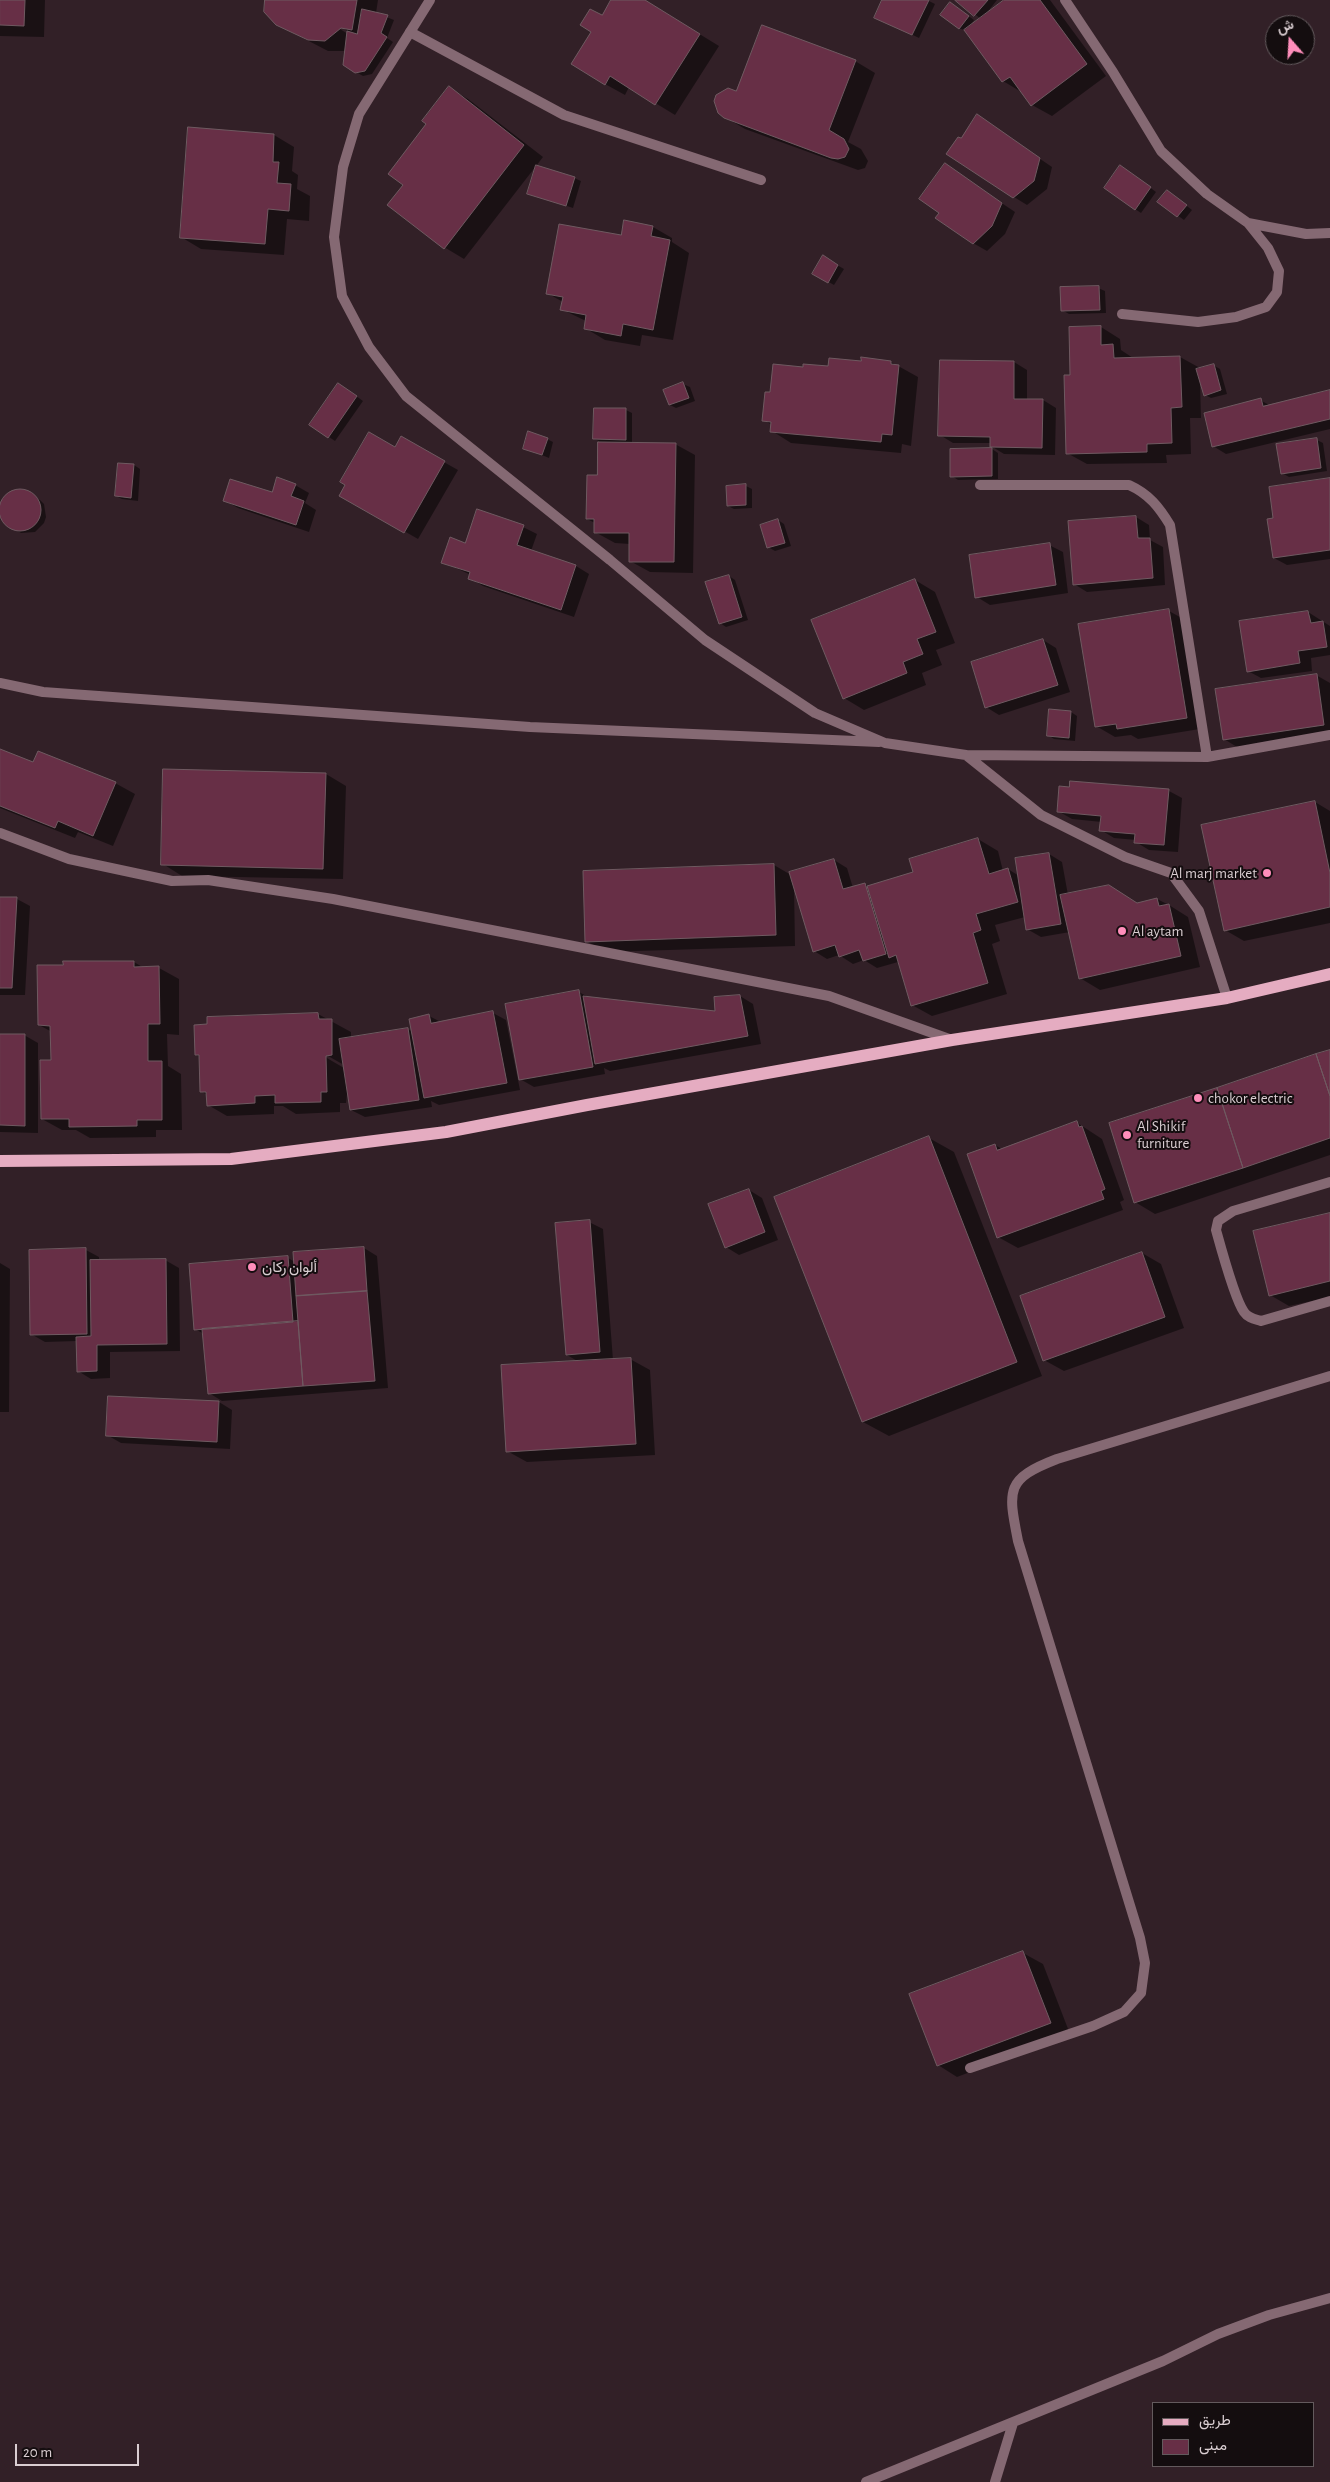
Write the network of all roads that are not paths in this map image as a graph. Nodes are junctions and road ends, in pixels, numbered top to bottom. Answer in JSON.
{"nodes":[{"id":1,"x":430,"y":0,"type":"edge"},
{"id":2,"x":1065,"y":0,"type":"edge"},
{"id":3,"x":410,"y":32,"type":"junction"},
{"id":4,"x":761,"y":180,"type":"dead end"},
{"id":5,"x":1248,"y":223,"type":"junction"},
{"id":6,"x":1330,"y":232,"type":"edge"},
{"id":7,"x":1122,"y":314,"type":"dead end"},
{"id":8,"x":980,"y":485,"type":"dead end"},
{"id":9,"x":0,"y":683,"type":"edge"},
{"id":10,"x":1330,"y":736,"type":"edge"},
{"id":11,"x":884,"y":743,"type":"junction"},
{"id":12,"x":966,"y":755,"type":"junction"},
{"id":13,"x":1207,"y":757,"type":"junction"},
{"id":14,"x":0,"y":833,"type":"edge"},
{"id":15,"x":1330,"y":974,"type":"edge"},
{"id":16,"x":1227,"y":998,"type":"junction"},
{"id":17,"x":952,"y":1040,"type":"junction"},
{"id":18,"x":0,"y":1161,"type":"edge"},
{"id":19,"x":1330,"y":1182,"type":"edge"},
{"id":20,"x":1330,"y":1301,"type":"edge"},
{"id":21,"x":1330,"y":1376,"type":"edge"},
{"id":22,"x":970,"y":2068,"type":"dead end"},
{"id":23,"x":1330,"y":2298,"type":"edge"},
{"id":24,"x":1013,"y":2423,"type":"junction"},
{"id":25,"x":866,"y":2482,"type":"edge"},
{"id":26,"x":995,"y":2482,"type":"edge"}],
"edges":[{"from":1,"to":3,"type":"street"},
{"from":2,"to":5,"type":"street"},
{"from":3,"to":4,"type":"street"},
{"from":3,"to":11,"type":"street"},
{"from":5,"to":6,"type":"street"},
{"from":5,"to":7,"type":"street"},
{"from":8,"to":13,"type":"street"},
{"from":9,"to":11,"type":"street"},
{"from":10,"to":13,"type":"street"},
{"from":11,"to":12,"type":"street"},
{"from":12,"to":13,"type":"street"},
{"from":12,"to":16,"type":"street"},
{"from":14,"to":17,"type":"street"},
{"from":15,"to":16,"type":"main road"},
{"from":16,"to":17,"type":"main road"},
{"from":17,"to":18,"type":"main road"},
{"from":19,"to":20,"type":"street"},
{"from":21,"to":22,"type":"street"},
{"from":23,"to":24,"type":"street"},
{"from":24,"to":25,"type":"street"},
{"from":24,"to":26,"type":"street"}]}
